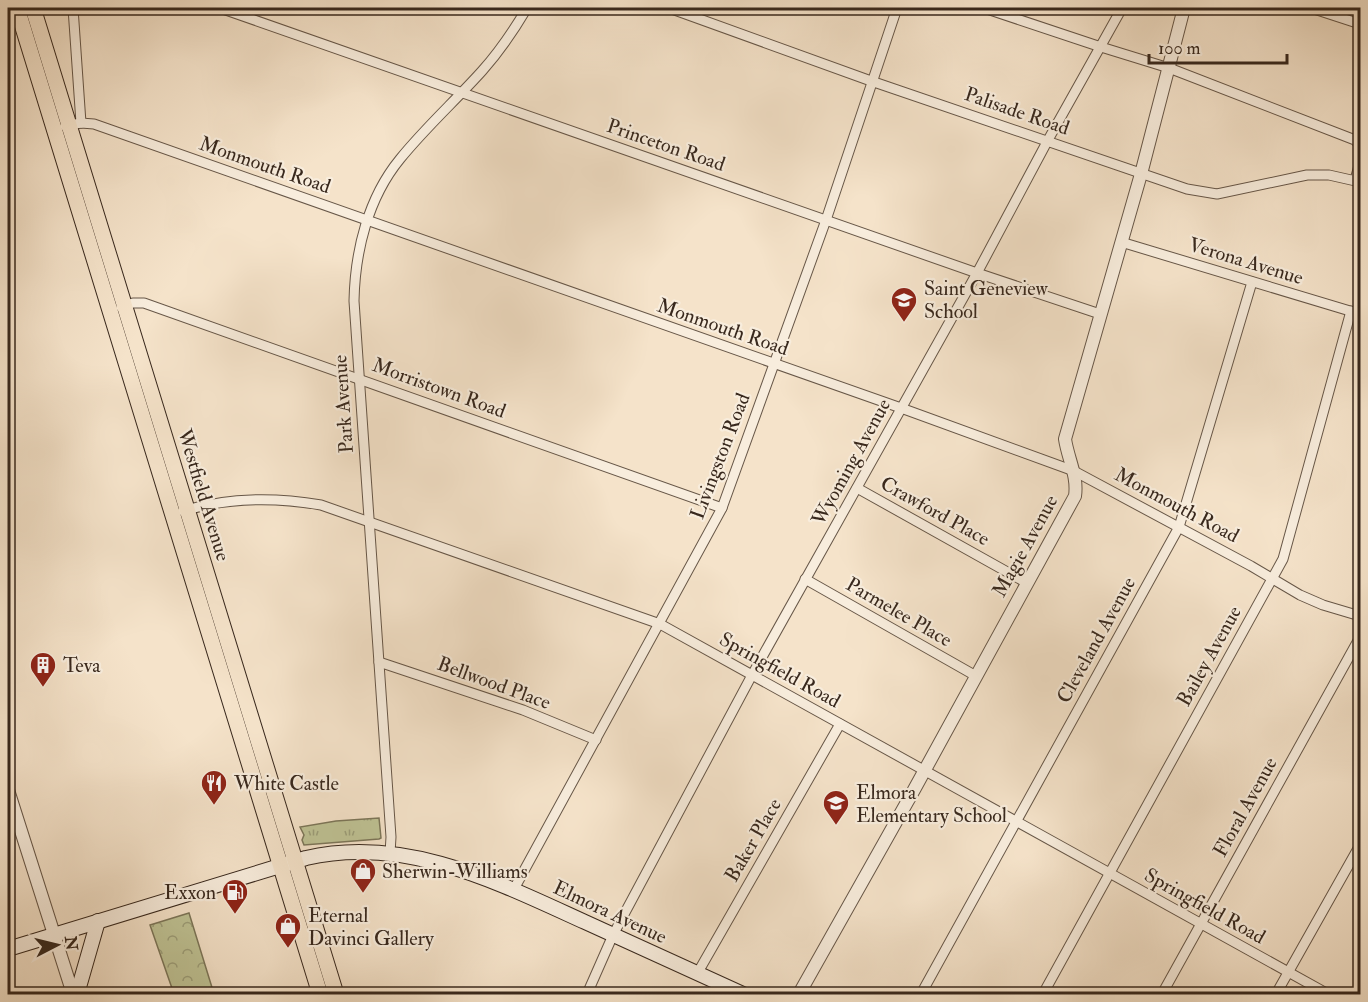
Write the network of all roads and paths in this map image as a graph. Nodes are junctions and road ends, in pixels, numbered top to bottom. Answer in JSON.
{"nodes":[{"id":1,"x":17,"y":8,"type":"edge"},
{"id":2,"x":33,"y":8,"type":"edge"},
{"id":3,"x":73,"y":8,"type":"edge"},
{"id":4,"x":220,"y":8,"type":"edge"},
{"id":5,"x":527,"y":8,"type":"edge"},
{"id":6,"x":669,"y":8,"type":"edge"},
{"id":7,"x":897,"y":8,"type":"edge"},
{"id":8,"x":984,"y":8,"type":"edge"},
{"id":9,"x":1122,"y":8,"type":"edge"},
{"id":10,"x":1184,"y":8,"type":"edge"},
{"id":11,"x":1311,"y":8,"type":"edge"},
{"id":12,"x":244,"y":11,"type":"edge"},
{"id":13,"x":1360,"y":24,"type":"edge"},
{"id":14,"x":1101,"y":47,"type":"junction"},
{"id":15,"x":1169,"y":68,"type":"junction"},
{"id":16,"x":871,"y":81,"type":"junction"},
{"id":17,"x":462,"y":92,"type":"junction"},
{"id":18,"x":68,"y":126,"type":"junction"},
{"id":19,"x":1048,"y":140,"type":"junction"},
{"id":20,"x":1360,"y":146,"type":"edge"},
{"id":21,"x":1360,"y":162,"type":"edge"},
{"id":22,"x":1141,"y":174,"type":"junction"},
{"id":23,"x":1358,"y":181,"type":"edge"},
{"id":24,"x":368,"y":220,"type":"junction"},
{"id":25,"x":825,"y":220,"type":"junction"},
{"id":26,"x":1121,"y":242,"type":"junction"},
{"id":27,"x":977,"y":273,"type":"junction"},
{"id":28,"x":1252,"y":282,"type":"junction"},
{"id":29,"x":117,"y":308,"type":"junction"},
{"id":30,"x":1356,"y":313,"type":"edge"},
{"id":31,"x":1100,"y":314,"type":"junction"},
{"id":32,"x":774,"y":364,"type":"junction"},
{"id":33,"x":359,"y":379,"type":"junction"},
{"id":34,"x":902,"y":408,"type":"junction"},
{"id":35,"x":1074,"y":471,"type":"junction"},
{"id":36,"x":858,"y":488,"type":"junction"},
{"id":37,"x":722,"y":508,"type":"junction"},
{"id":38,"x":180,"y":512,"type":"junction"},
{"id":39,"x":368,"y":522,"type":"junction"},
{"id":40,"x":1179,"y":527,"type":"junction"},
{"id":41,"x":1272,"y":578,"type":"junction"},
{"id":42,"x":805,"y":579,"type":"junction"},
{"id":43,"x":1027,"y":583,"type":"junction"},
{"id":44,"x":1360,"y":616,"type":"edge"},
{"id":45,"x":660,"y":624,"type":"junction"},
{"id":46,"x":1360,"y":637,"type":"edge"},
{"id":47,"x":379,"y":662,"type":"junction"},
{"id":48,"x":752,"y":675,"type":"junction"},
{"id":49,"x":976,"y":676,"type":"junction"},
{"id":50,"x":234,"y":689,"type":"junction"},
{"id":51,"x":840,"y":724,"type":"junction"},
{"id":52,"x":596,"y":740,"type":"junction"},
{"id":53,"x":924,"y":770,"type":"junction"},
{"id":54,"x":8,"y":790,"type":"edge"},
{"id":55,"x":1016,"y":822,"type":"junction"},
{"id":56,"x":1360,"y":845,"type":"edge"},
{"id":57,"x":390,"y":853,"type":"junction"},
{"id":58,"x":295,"y":861,"type":"junction"},
{"id":59,"x":280,"y":866,"type":"junction"},
{"id":60,"x":1110,"y":874,"type":"junction"},
{"id":61,"x":514,"y":889,"type":"junction"},
{"id":62,"x":98,"y":921,"type":"junction"},
{"id":63,"x":1200,"y":924,"type":"junction"},
{"id":64,"x":53,"y":934,"type":"junction"},
{"id":65,"x":613,"y":935,"type":"junction"},
{"id":66,"x":8,"y":949,"type":"edge"},
{"id":67,"x":1288,"y":972,"type":"junction"},
{"id":68,"x":698,"y":974,"type":"junction"},
{"id":69,"x":75,"y":994,"type":"edge"},
{"id":70,"x":320,"y":994,"type":"edge"},
{"id":71,"x":336,"y":994,"type":"edge"},
{"id":72,"x":587,"y":994,"type":"edge"},
{"id":73,"x":742,"y":994,"type":"edge"},
{"id":74,"x":799,"y":994,"type":"edge"},
{"id":75,"x":921,"y":994,"type":"edge"},
{"id":76,"x":1043,"y":994,"type":"edge"},
{"id":77,"x":1162,"y":994,"type":"edge"},
{"id":78,"x":1276,"y":994,"type":"edge"},
{"id":79,"x":1328,"y":994,"type":"edge"}],
"edges":[{"from":1,"to":18,"type":"main road","name":"Westfield Avenue"},
{"from":2,"to":18,"type":"main road","name":"Westfield Avenue"},
{"from":3,"to":18,"type":"street"},
{"from":4,"to":12,"type":"street","name":"Princeton Road"},
{"from":5,"to":17,"type":"street","name":"Park Avenue"},
{"from":6,"to":16,"type":"street","name":"Palisade Road"},
{"from":7,"to":16,"type":"street","name":"Livingston Road"},
{"from":8,"to":14,"type":"street"},
{"from":9,"to":14,"type":"street","name":"Wyoming Avenue"},
{"from":10,"to":15,"type":"street","name":"Magie Avenue"},
{"from":11,"to":13,"type":"street"},
{"from":12,"to":17,"type":"street","name":"Princeton Road"},
{"from":14,"to":15,"type":"street"},
{"from":14,"to":19,"type":"street","name":"Wyoming Avenue"},
{"from":15,"to":20,"type":"street"},
{"from":15,"to":22,"type":"street","name":"Magie Avenue"},
{"from":16,"to":19,"type":"street","name":"Palisade Road"},
{"from":16,"to":25,"type":"street","name":"Livingston Road"},
{"from":17,"to":24,"type":"street","name":"Park Avenue"},
{"from":17,"to":25,"type":"street","name":"Princeton Road"},
{"from":18,"to":24,"type":"street","name":"Monmouth Road"},
{"from":18,"to":29,"type":"main road","name":"Westfield Avenue"},
{"from":19,"to":22,"type":"street","name":"Palisade Road"},
{"from":19,"to":27,"type":"street","name":"Wyoming Avenue"},
{"from":21,"to":23,"type":"street"},
{"from":22,"to":23,"type":"street","name":"Palisade Road"},
{"from":22,"to":26,"type":"street","name":"Magie Avenue"},
{"from":24,"to":32,"type":"street","name":"Monmouth Road"},
{"from":24,"to":33,"type":"street","name":"Park Avenue"},
{"from":25,"to":27,"type":"street","name":"Princeton Road"},
{"from":25,"to":32,"type":"street","name":"Livingston Road"},
{"from":26,"to":28,"type":"street","name":"Verona Avenue"},
{"from":26,"to":31,"type":"street","name":"Magie Avenue"},
{"from":27,"to":31,"type":"street","name":"Princeton Road"},
{"from":27,"to":34,"type":"street","name":"Wyoming Avenue"},
{"from":28,"to":30,"type":"street","name":"Verona Avenue"},
{"from":28,"to":40,"type":"street","name":"Cleveland Avenue"},
{"from":29,"to":33,"type":"street","name":"Morristown Road"},
{"from":29,"to":38,"type":"main road","name":"Westfield Avenue"},
{"from":30,"to":41,"type":"street","name":"Bailey Avenue"},
{"from":31,"to":35,"type":"street","name":"Magie Avenue"},
{"from":32,"to":34,"type":"street","name":"Monmouth Road"},
{"from":32,"to":37,"type":"street","name":"Livingston Road"},
{"from":33,"to":37,"type":"street","name":"Morristown Road"},
{"from":33,"to":39,"type":"street","name":"Park Avenue"},
{"from":34,"to":35,"type":"street","name":"Monmouth Road"},
{"from":34,"to":36,"type":"street","name":"Wyoming Avenue"},
{"from":35,"to":40,"type":"street","name":"Monmouth Road"},
{"from":35,"to":43,"type":"street","name":"Magie Avenue"},
{"from":36,"to":42,"type":"street","name":"Wyoming Avenue"},
{"from":36,"to":43,"type":"street","name":"Crawford Place"},
{"from":37,"to":45,"type":"street","name":"Livingston Road"},
{"from":38,"to":39,"type":"street","name":"Springfield Road"},
{"from":38,"to":50,"type":"main road","name":"Westfield Avenue"},
{"from":39,"to":45,"type":"street","name":"Springfield Road"},
{"from":39,"to":47,"type":"street","name":"Park Avenue"},
{"from":40,"to":41,"type":"street","name":"Monmouth Road"},
{"from":40,"to":55,"type":"street","name":"Cleveland Avenue"},
{"from":41,"to":44,"type":"street","name":"Monmouth Road"},
{"from":41,"to":60,"type":"street","name":"Bailey Avenue"},
{"from":42,"to":48,"type":"street","name":"Wyoming Avenue"},
{"from":42,"to":49,"type":"street","name":"Parmelee Place"},
{"from":43,"to":49,"type":"street","name":"Magie Avenue"},
{"from":45,"to":48,"type":"street","name":"Springfield Road"},
{"from":45,"to":52,"type":"street","name":"Livingston Road"},
{"from":46,"to":63,"type":"street","name":"Floral Avenue"},
{"from":47,"to":52,"type":"street","name":"Bellwood Place"},
{"from":47,"to":57,"type":"street","name":"Park Avenue"},
{"from":48,"to":51,"type":"street","name":"Springfield Road"},
{"from":48,"to":65,"type":"street","name":"Wyoming Avenue"},
{"from":49,"to":53,"type":"street","name":"Magie Avenue"},
{"from":50,"to":58,"type":"main road","name":"Westfield Avenue"},
{"from":50,"to":59,"type":"main road","name":"Westfield Avenue"},
{"from":51,"to":53,"type":"street","name":"Springfield Road"},
{"from":51,"to":68,"type":"street","name":"Baker Place"},
{"from":52,"to":61,"type":"street","name":"Livingston Road"},
{"from":53,"to":55,"type":"street","name":"Springfield Road"},
{"from":53,"to":74,"type":"street","name":"Magie Avenue"},
{"from":54,"to":64,"type":"street"},
{"from":55,"to":60,"type":"street","name":"Springfield Road"},
{"from":55,"to":75,"type":"street","name":"Cleveland Avenue"},
{"from":56,"to":67,"type":"street"},
{"from":57,"to":58,"type":"main road","name":"Elmora Avenue"},
{"from":57,"to":61,"type":"main road","name":"Elmora Avenue"},
{"from":58,"to":59,"type":"main road","name":"Elmora Avenue"},
{"from":58,"to":71,"type":"main road","name":"Westfield Avenue"},
{"from":59,"to":62,"type":"main road","name":"Elmora Avenue"},
{"from":59,"to":70,"type":"main road","name":"Westfield Avenue"},
{"from":60,"to":63,"type":"street","name":"Springfield Road"},
{"from":60,"to":76,"type":"street","name":"Bailey Avenue"},
{"from":61,"to":65,"type":"main road","name":"Elmora Avenue"},
{"from":62,"to":64,"type":"main road","name":"Elmora Avenue"},
{"from":62,"to":69,"type":"main road"},
{"from":63,"to":67,"type":"street","name":"Springfield Road"},
{"from":63,"to":77,"type":"street","name":"Floral Avenue"},
{"from":64,"to":66,"type":"main road","name":"Elmora Avenue"},
{"from":64,"to":69,"type":"street"},
{"from":65,"to":68,"type":"main road","name":"Elmora Avenue"},
{"from":65,"to":72,"type":"street","name":"Wyoming Avenue"},
{"from":67,"to":78,"type":"street"},
{"from":67,"to":79,"type":"street","name":"Springfield Road"},
{"from":68,"to":73,"type":"main road","name":"Elmora Avenue"}]}
